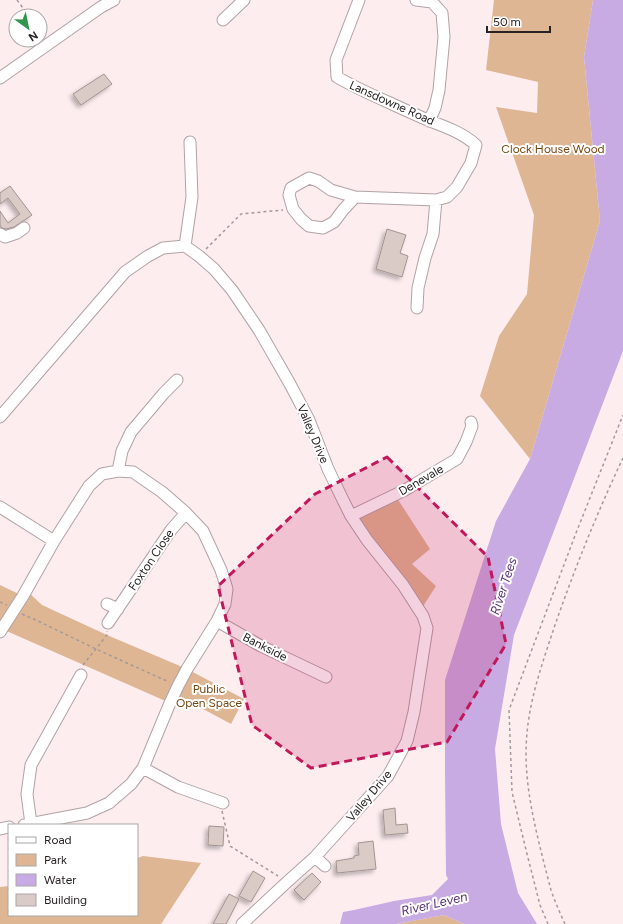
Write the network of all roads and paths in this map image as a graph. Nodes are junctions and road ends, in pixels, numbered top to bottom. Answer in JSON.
{"nodes":[{"id":1,"x":114,"y":0,"type":"edge"},
{"id":2,"x":244,"y":0,"type":"edge"},
{"id":3,"x":358,"y":0,"type":"edge"},
{"id":4,"x":416,"y":0,"type":"edge"},
{"id":5,"x":222,"y":20,"type":"dead end"},
{"id":6,"x":0,"y":78,"type":"edge"},
{"id":7,"x":429,"y":121,"type":"junction"},
{"id":8,"x":187,"y":146,"type":"dead end"},
{"id":9,"x":355,"y":197,"type":"junction"},
{"id":10,"x":436,"y":200,"type":"junction"},
{"id":11,"x":293,"y":209,"type":"junction"},
{"id":12,"x":24,"y":228,"type":"dead end"},
{"id":13,"x":0,"y":234,"type":"edge"},
{"id":14,"x":185,"y":246,"type":"junction"},
{"id":15,"x":199,"y":256,"type":"junction"},
{"id":16,"x":420,"y":305,"type":"dead end"},
{"id":17,"x":177,"y":380,"type":"dead end"},
{"id":18,"x":623,"y":415,"type":"edge"},
{"id":19,"x":0,"y":417,"type":"edge"},
{"id":20,"x":469,"y":423,"type":"dead end"},
{"id":21,"x":623,"y":458,"type":"edge"},
{"id":22,"x":118,"y":471,"type":"junction"},
{"id":23,"x":0,"y":507,"type":"edge"},
{"id":24,"x":186,"y":513,"type":"junction"},
{"id":25,"x":352,"y":516,"type":"junction"},
{"id":26,"x":54,"y":541,"type":"junction"},
{"id":27,"x":0,"y":602,"type":"edge"},
{"id":28,"x":107,"y":604,"type":"dead end"},
{"id":29,"x":118,"y":609,"type":"junction"},
{"id":30,"x":14,"y":610,"type":"junction"},
{"id":31,"x":217,"y":621,"type":"junction"},
{"id":32,"x":108,"y":623,"type":"joint"},
{"id":33,"x":2,"y":626,"type":"edge"},
{"id":34,"x":96,"y":649,"type":"junction"},
{"id":35,"x":81,"y":675,"type":"joint"},
{"id":36,"x":326,"y":677,"type":"dead end"},
{"id":37,"x":178,"y":686,"type":"junction"},
{"id":38,"x":143,"y":768,"type":"junction"},
{"id":39,"x":223,"y":803,"type":"joint"},
{"id":40,"x":28,"y":824,"type":"edge"},
{"id":41,"x":316,"y":857,"type":"junction"},
{"id":42,"x":325,"y":866,"type":"dead end"},
{"id":43,"x":287,"y":882,"type":"junction"},
{"id":44,"x":242,"y":924,"type":"edge"},
{"id":45,"x":548,"y":924,"type":"edge"},
{"id":46,"x":565,"y":924,"type":"edge"}],
"edges":[{"from":1,"to":6,"type":"street"},
{"from":2,"to":5,"type":"street"},
{"from":3,"to":7,"type":"street","name":"Lansdowne Road"},
{"from":4,"to":7,"type":"street"},
{"from":7,"to":10,"type":"street","name":"Lansdowne Road"},
{"from":8,"to":14,"type":"street"},
{"from":9,"to":10,"type":"street"},
{"from":9,"to":11,"type":"street"},
{"from":9,"to":11,"type":"street"},
{"from":10,"to":16,"type":"street"},
{"from":11,"to":15,"type":"path"},
{"from":12,"to":13,"type":"street"},
{"from":14,"to":15,"type":"street","name":"Valley Drive"},
{"from":14,"to":19,"type":"street"},
{"from":15,"to":25,"type":"street","name":"Valley Drive"},
{"from":17,"to":22,"type":"street"},
{"from":18,"to":45,"type":"path"},
{"from":20,"to":25,"type":"street","name":"Denevale"},
{"from":21,"to":46,"type":"path"},
{"from":22,"to":24,"type":"street"},
{"from":22,"to":26,"type":"street"},
{"from":23,"to":26,"type":"street"},
{"from":24,"to":29,"type":"street","name":"Foxton Close"},
{"from":24,"to":31,"type":"street"},
{"from":25,"to":41,"type":"street","name":"Valley Drive"},
{"from":26,"to":30,"type":"street"},
{"from":27,"to":30,"type":"path"},
{"from":28,"to":29,"type":"street"},
{"from":29,"to":32,"type":"street","name":"Foxton Close"},
{"from":30,"to":33,"type":"street"},
{"from":30,"to":34,"type":"path"},
{"from":31,"to":36,"type":"street","name":"Bankside"},
{"from":31,"to":37,"type":"street"},
{"from":32,"to":34,"type":"path"},
{"from":34,"to":35,"type":"path"},
{"from":34,"to":37,"type":"path"},
{"from":35,"to":40,"type":"street"},
{"from":37,"to":38,"type":"street"},
{"from":38,"to":39,"type":"street"},
{"from":38,"to":40,"type":"street"},
{"from":39,"to":43,"type":"path"},
{"from":41,"to":42,"type":"street"},
{"from":41,"to":43,"type":"street","name":"Valley Drive"},
{"from":43,"to":44,"type":"street","name":"Valley Drive"}]}
